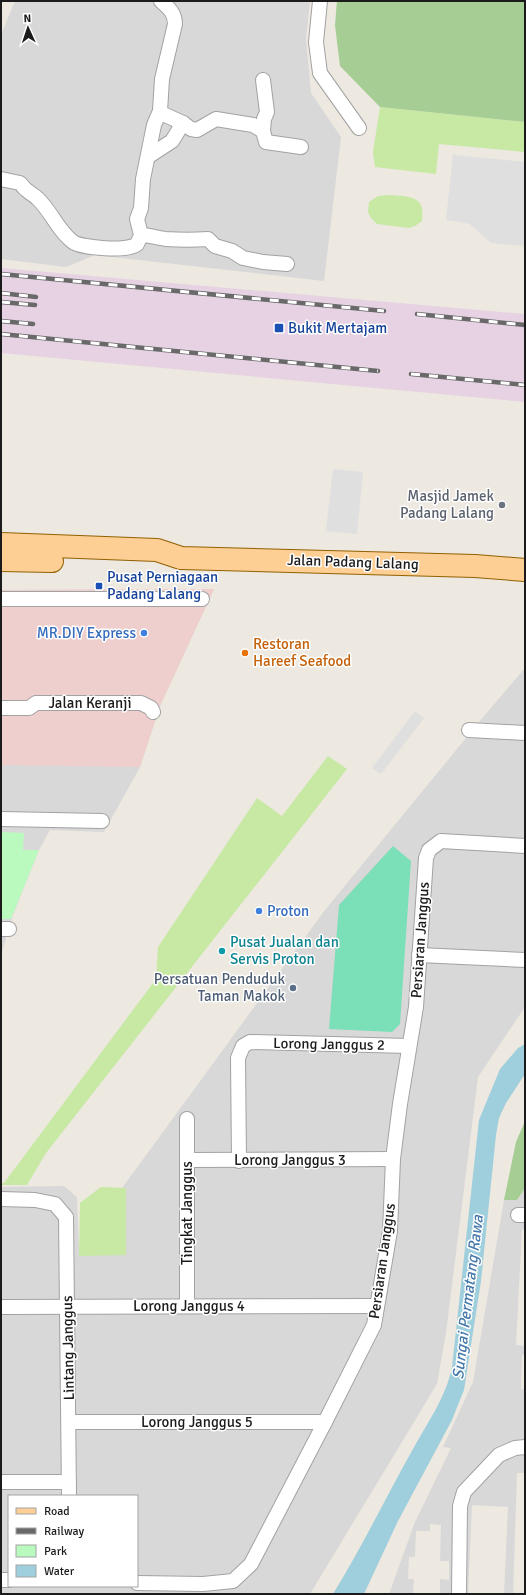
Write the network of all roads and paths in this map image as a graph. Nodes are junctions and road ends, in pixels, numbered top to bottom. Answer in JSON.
{"nodes":[{"id":1,"x":161,"y":1,"type":"edge"},
{"id":2,"x":320,"y":1,"type":"edge"},
{"id":3,"x":263,"y":80,"type":"dead end"},
{"id":4,"x":160,"y":111,"type":"junction"},
{"id":5,"x":183,"y":124,"type":"junction"},
{"id":6,"x":359,"y":128,"type":"dead end"},
{"id":7,"x":263,"y":131,"type":"junction"},
{"id":8,"x":301,"y":147,"type":"dead end"},
{"id":9,"x":149,"y":156,"type":"junction"},
{"id":10,"x":1,"y":179,"type":"edge"},
{"id":11,"x":141,"y":235,"type":"junction"},
{"id":12,"x":287,"y":264,"type":"dead end"},
{"id":13,"x":1,"y":544,"type":"edge"},
{"id":14,"x":181,"y":558,"type":"junction"},
{"id":15,"x":1,"y":560,"type":"edge"},
{"id":16,"x":525,"y":570,"type":"edge"},
{"id":17,"x":1,"y":599,"type":"edge"},
{"id":18,"x":202,"y":600,"type":"dead end"},
{"id":19,"x":1,"y":708,"type":"edge"},
{"id":20,"x":153,"y":712,"type":"dead end"},
{"id":21,"x":469,"y":730,"type":"dead end"},
{"id":22,"x":525,"y":733,"type":"edge"},
{"id":23,"x":1,"y":819,"type":"edge"},
{"id":24,"x":102,"y":821,"type":"dead end"},
{"id":25,"x":525,"y":846,"type":"edge"},
{"id":26,"x":419,"y":955,"type":"junction"},
{"id":27,"x":525,"y":960,"type":"edge"},
{"id":28,"x":409,"y":1046,"type":"junction"},
{"id":29,"x":187,"y":1119,"type":"dead end"},
{"id":30,"x":393,"y":1159,"type":"junction"},
{"id":31,"x":187,"y":1160,"type":"junction"},
{"id":32,"x":239,"y":1161,"type":"junction"},
{"id":33,"x":1,"y":1199,"type":"edge"},
{"id":34,"x":188,"y":1306,"type":"junction"},
{"id":35,"x":377,"y":1306,"type":"junction"},
{"id":36,"x":1,"y":1307,"type":"edge"},
{"id":37,"x":67,"y":1307,"type":"junction"},
{"id":38,"x":68,"y":1422,"type":"junction"},
{"id":39,"x":325,"y":1422,"type":"junction"},
{"id":40,"x":525,"y":1447,"type":"edge"},
{"id":41,"x":1,"y":1482,"type":"edge"},
{"id":42,"x":69,"y":1489,"type":"edge"},
{"id":43,"x":138,"y":1583,"type":"edge"},
{"id":44,"x":460,"y":1594,"type":"edge"}],
"edges":[{"from":1,"to":4,"type":"street"},
{"from":2,"to":6,"type":"street"},
{"from":3,"to":7,"type":"street"},
{"from":4,"to":5,"type":"street"},
{"from":4,"to":9,"type":"street"},
{"from":5,"to":7,"type":"street"},
{"from":5,"to":9,"type":"street"},
{"from":7,"to":8,"type":"street"},
{"from":9,"to":11,"type":"street"},
{"from":10,"to":11,"type":"street"},
{"from":11,"to":12,"type":"street"},
{"from":13,"to":14,"type":"main road","name":"Jalan Padang Lalang"},
{"from":14,"to":15,"type":"main road","name":"Jalan Padang Lalang"},
{"from":14,"to":16,"type":"main road","name":"Jalan Padang Lalang"},
{"from":17,"to":18,"type":"street"},
{"from":19,"to":20,"type":"street","name":"Jalan Keranji"},
{"from":21,"to":22,"type":"street"},
{"from":23,"to":24,"type":"street"},
{"from":25,"to":26,"type":"street","name":"Persiaran Janggus"},
{"from":26,"to":27,"type":"street"},
{"from":26,"to":28,"type":"street","name":"Persiaran Janggus"},
{"from":28,"to":30,"type":"street","name":"Persiaran Janggus"},
{"from":28,"to":32,"type":"street","name":"Lorong Janggus 2"},
{"from":29,"to":31,"type":"street","name":"Tingkat Janggus"},
{"from":30,"to":32,"type":"street","name":"Lorong Janggus 3"},
{"from":30,"to":35,"type":"street","name":"Persiaran Janggus"},
{"from":31,"to":32,"type":"street","name":"Lorong Janggus 3"},
{"from":31,"to":34,"type":"street","name":"Tingkat Janggus"},
{"from":33,"to":37,"type":"street","name":"Lintang Janggus"},
{"from":34,"to":35,"type":"street","name":"Lorong Janggus 4"},
{"from":34,"to":37,"type":"street","name":"Lorong Janggus 4"},
{"from":35,"to":39,"type":"street","name":"Persiaran Janggus"},
{"from":36,"to":37,"type":"street","name":"Lorong Janggus 4"},
{"from":37,"to":38,"type":"street","name":"Lintang Janggus"},
{"from":38,"to":39,"type":"street","name":"Lorong Janggus 5"},
{"from":38,"to":42,"type":"street","name":"Lintang Janggus"},
{"from":39,"to":43,"type":"street","name":"Persiaran Janggus"},
{"from":40,"to":44,"type":"street"},
{"from":41,"to":42,"type":"street"}]}
